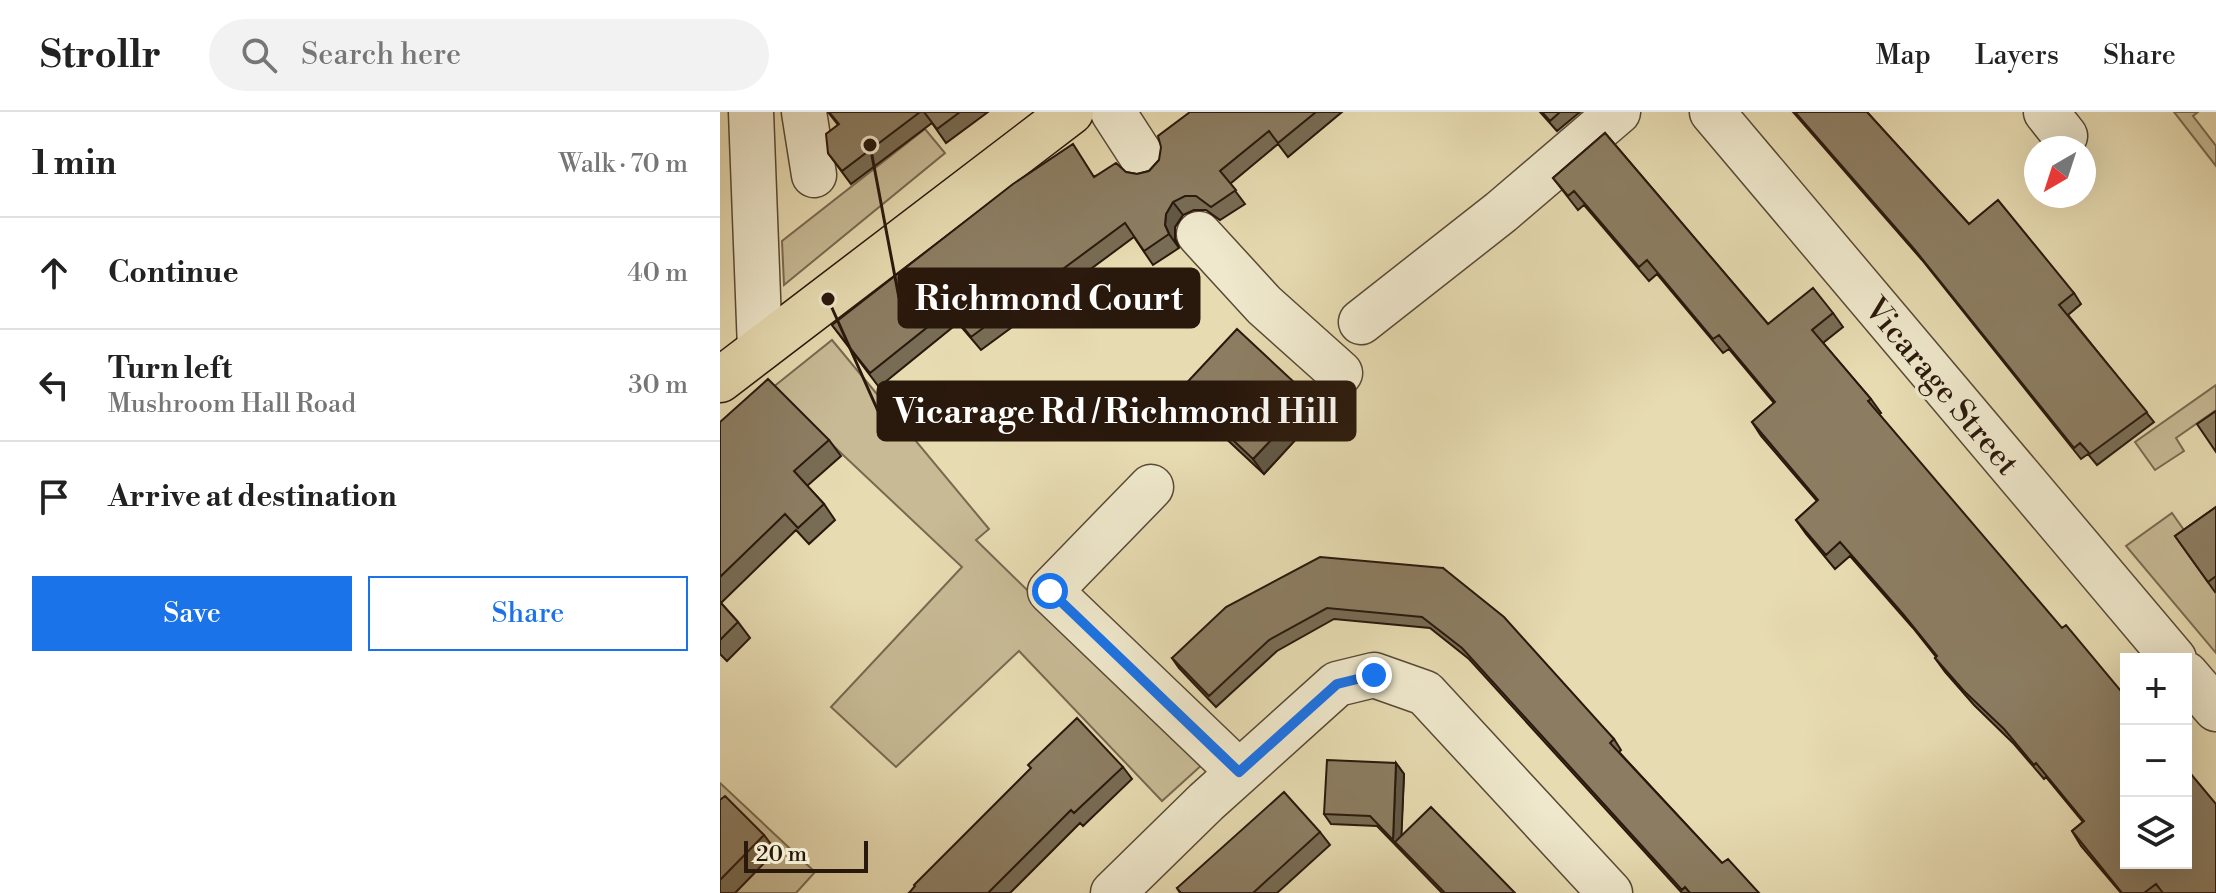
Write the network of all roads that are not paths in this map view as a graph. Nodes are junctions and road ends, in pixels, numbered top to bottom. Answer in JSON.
{"nodes":[{"id":1,"x":751,"y":112,"type":"edge"},
{"id":2,"x":804,"y":112,"type":"edge"},
{"id":3,"x":1071,"y":112,"type":"edge"},
{"id":4,"x":1113,"y":112,"type":"edge"},
{"id":5,"x":1618,"y":112,"type":"edge"},
{"id":6,"x":1712,"y":112,"type":"edge"},
{"id":7,"x":1146,"y":163,"type":"dead end"},
{"id":8,"x":814,"y":175,"type":"dead end"},
{"id":9,"x":1199,"y":234,"type":"dead end"},
{"id":10,"x":1361,"y":322,"type":"dead end"},
{"id":11,"x":760,"y":349,"type":"junction"},
{"id":12,"x":1340,"y":373,"type":"dead end"},
{"id":13,"x":720,"y":380,"type":"edge"},
{"id":14,"x":1151,"y":487,"type":"dead end"},
{"id":15,"x":2169,"y":653,"type":"edge"},
{"id":16,"x":2192,"y":681,"type":"edge"},
{"id":17,"x":2216,"y":709,"type":"edge"},
{"id":18,"x":1239,"y":772,"type":"junction"},
{"id":19,"x":1113,"y":893,"type":"edge"},
{"id":20,"x":1610,"y":893,"type":"edge"}],
"edges":[{"from":1,"to":11,"type":"street"},
{"from":2,"to":8,"type":"street"},
{"from":3,"to":11,"type":"main road"},
{"from":4,"to":7,"type":"street"},
{"from":5,"to":10,"type":"street"},
{"from":6,"to":15,"type":"street","name":"Vicarage Street"},
{"from":9,"to":12,"type":"street"},
{"from":11,"to":13,"type":"main road"},
{"from":14,"to":18,"type":"street"},
{"from":16,"to":17,"type":"street"},
{"from":18,"to":19,"type":"street"},
{"from":18,"to":20,"type":"street"}]}
